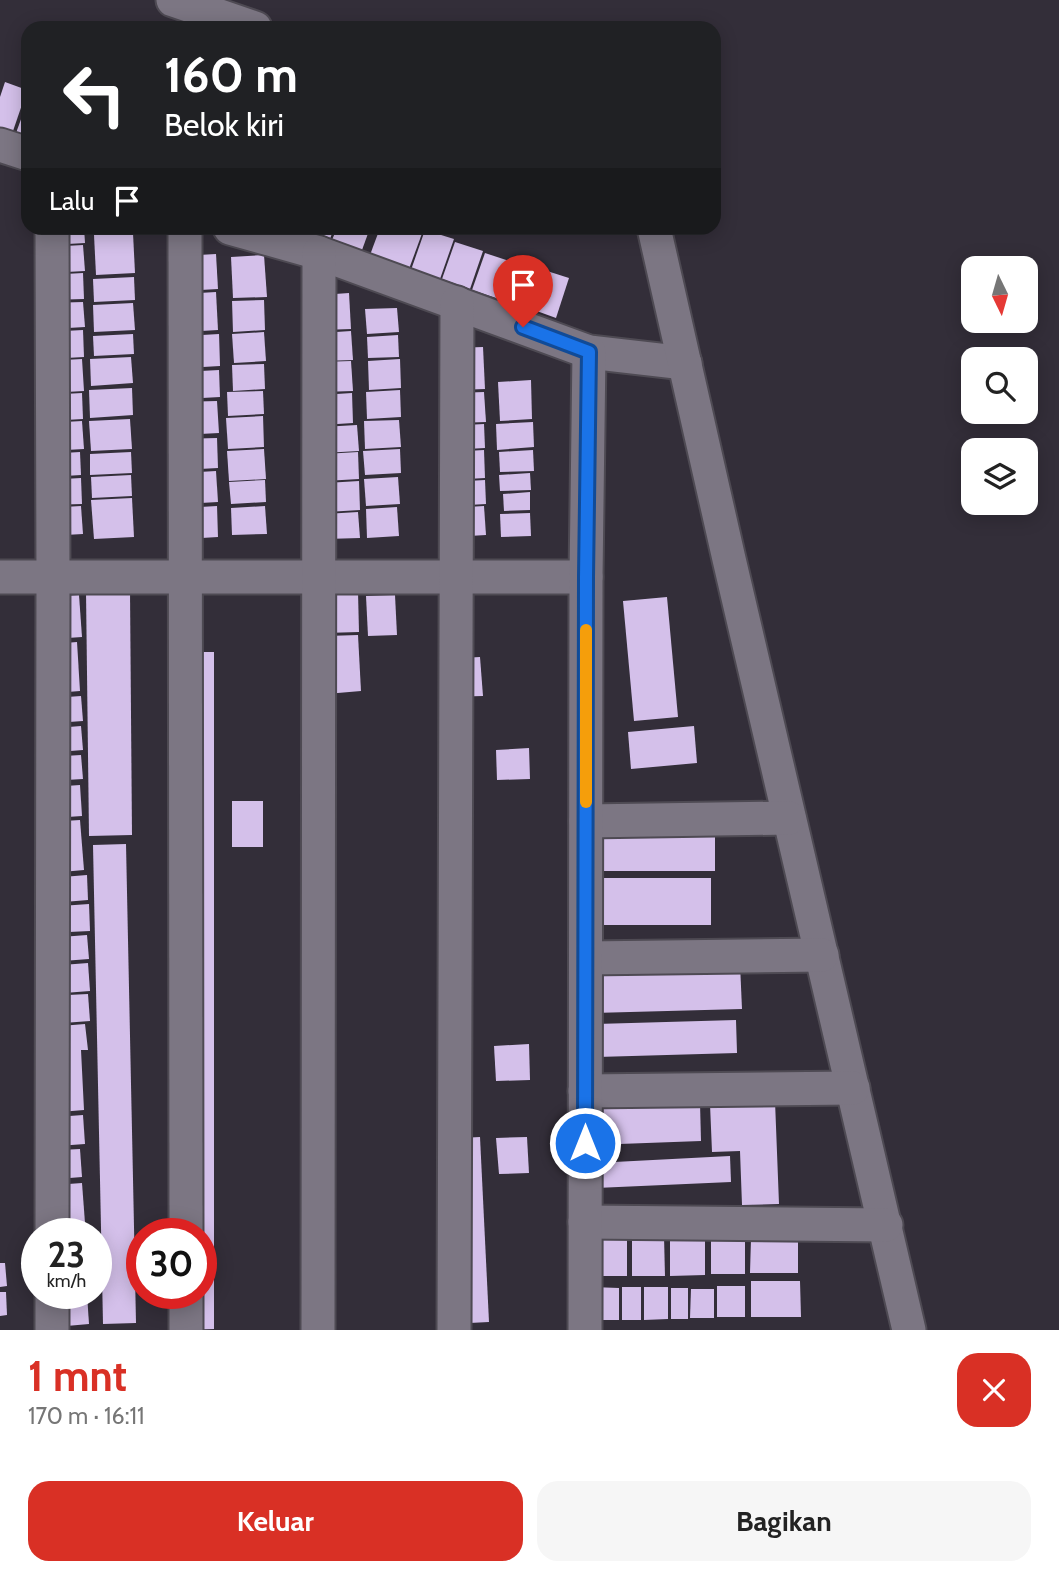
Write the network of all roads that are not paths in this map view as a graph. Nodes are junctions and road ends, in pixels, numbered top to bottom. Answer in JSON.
{"nodes":[{"id":1,"x":173,"y":0,"type":"edge"},
{"id":2,"x":234,"y":21,"type":"edge"},
{"id":3,"x":0,"y":145,"type":"edge"},
{"id":4,"x":21,"y":152,"type":"edge"},
{"id":5,"x":52,"y":235,"type":"edge"},
{"id":6,"x":185,"y":235,"type":"edge"},
{"id":7,"x":255,"y":235,"type":"edge"},
{"id":8,"x":656,"y":235,"type":"edge"},
{"id":9,"x":319,"y":253,"type":"junction"},
{"id":10,"x":457,"y":303,"type":"junction"},
{"id":11,"x":589,"y":352,"type":"junction"},
{"id":12,"x":685,"y":363,"type":"junction"},
{"id":13,"x":0,"y":577,"type":"edge"},
{"id":14,"x":54,"y":577,"type":"junction"},
{"id":15,"x":185,"y":577,"type":"junction"},
{"id":16,"x":318,"y":577,"type":"junction"},
{"id":17,"x":456,"y":577,"type":"junction"},
{"id":18,"x":586,"y":577,"type":"junction"},
{"id":19,"x":789,"y":818,"type":"junction"},
{"id":20,"x":586,"y":821,"type":"junction"},
{"id":21,"x":822,"y":955,"type":"junction"},
{"id":22,"x":586,"y":958,"type":"junction"},
{"id":23,"x":853,"y":1088,"type":"junction"},
{"id":24,"x":585,"y":1091,"type":"junction"},
{"id":25,"x":52,"y":1218,"type":"edge"},
{"id":26,"x":186,"y":1218,"type":"edge"},
{"id":27,"x":585,"y":1223,"type":"junction"},
{"id":28,"x":886,"y":1225,"type":"junction"},
{"id":29,"x":52,"y":1309,"type":"edge"},
{"id":30,"x":186,"y":1309,"type":"edge"},
{"id":31,"x":52,"y":1330,"type":"edge"},
{"id":32,"x":186,"y":1330,"type":"edge"},
{"id":33,"x":318,"y":1330,"type":"edge"},
{"id":34,"x":454,"y":1330,"type":"edge"},
{"id":35,"x":585,"y":1330,"type":"edge"},
{"id":36,"x":909,"y":1330,"type":"edge"}],
"edges":[{"from":1,"to":2,"type":"street"},
{"from":3,"to":4,"type":"street"},
{"from":5,"to":14,"type":"street"},
{"from":6,"to":15,"type":"street"},
{"from":7,"to":9,"type":"street"},
{"from":8,"to":12,"type":"street"},
{"from":9,"to":10,"type":"street"},
{"from":9,"to":16,"type":"street"},
{"from":10,"to":11,"type":"street"},
{"from":10,"to":17,"type":"street"},
{"from":11,"to":12,"type":"street"},
{"from":11,"to":18,"type":"street"},
{"from":12,"to":19,"type":"street"},
{"from":13,"to":14,"type":"street"},
{"from":14,"to":15,"type":"street"},
{"from":14,"to":25,"type":"street"},
{"from":15,"to":16,"type":"street"},
{"from":15,"to":26,"type":"street"},
{"from":16,"to":17,"type":"street"},
{"from":16,"to":33,"type":"street"},
{"from":17,"to":18,"type":"street"},
{"from":17,"to":34,"type":"street"},
{"from":18,"to":20,"type":"street"},
{"from":19,"to":20,"type":"street"},
{"from":19,"to":21,"type":"street"},
{"from":20,"to":22,"type":"street"},
{"from":21,"to":22,"type":"street"},
{"from":21,"to":23,"type":"street"},
{"from":22,"to":24,"type":"street"},
{"from":23,"to":24,"type":"street"},
{"from":23,"to":28,"type":"street"},
{"from":24,"to":27,"type":"street"},
{"from":27,"to":28,"type":"street"},
{"from":27,"to":35,"type":"street"},
{"from":28,"to":36,"type":"street"},
{"from":29,"to":31,"type":"street"},
{"from":30,"to":32,"type":"street"}]}
